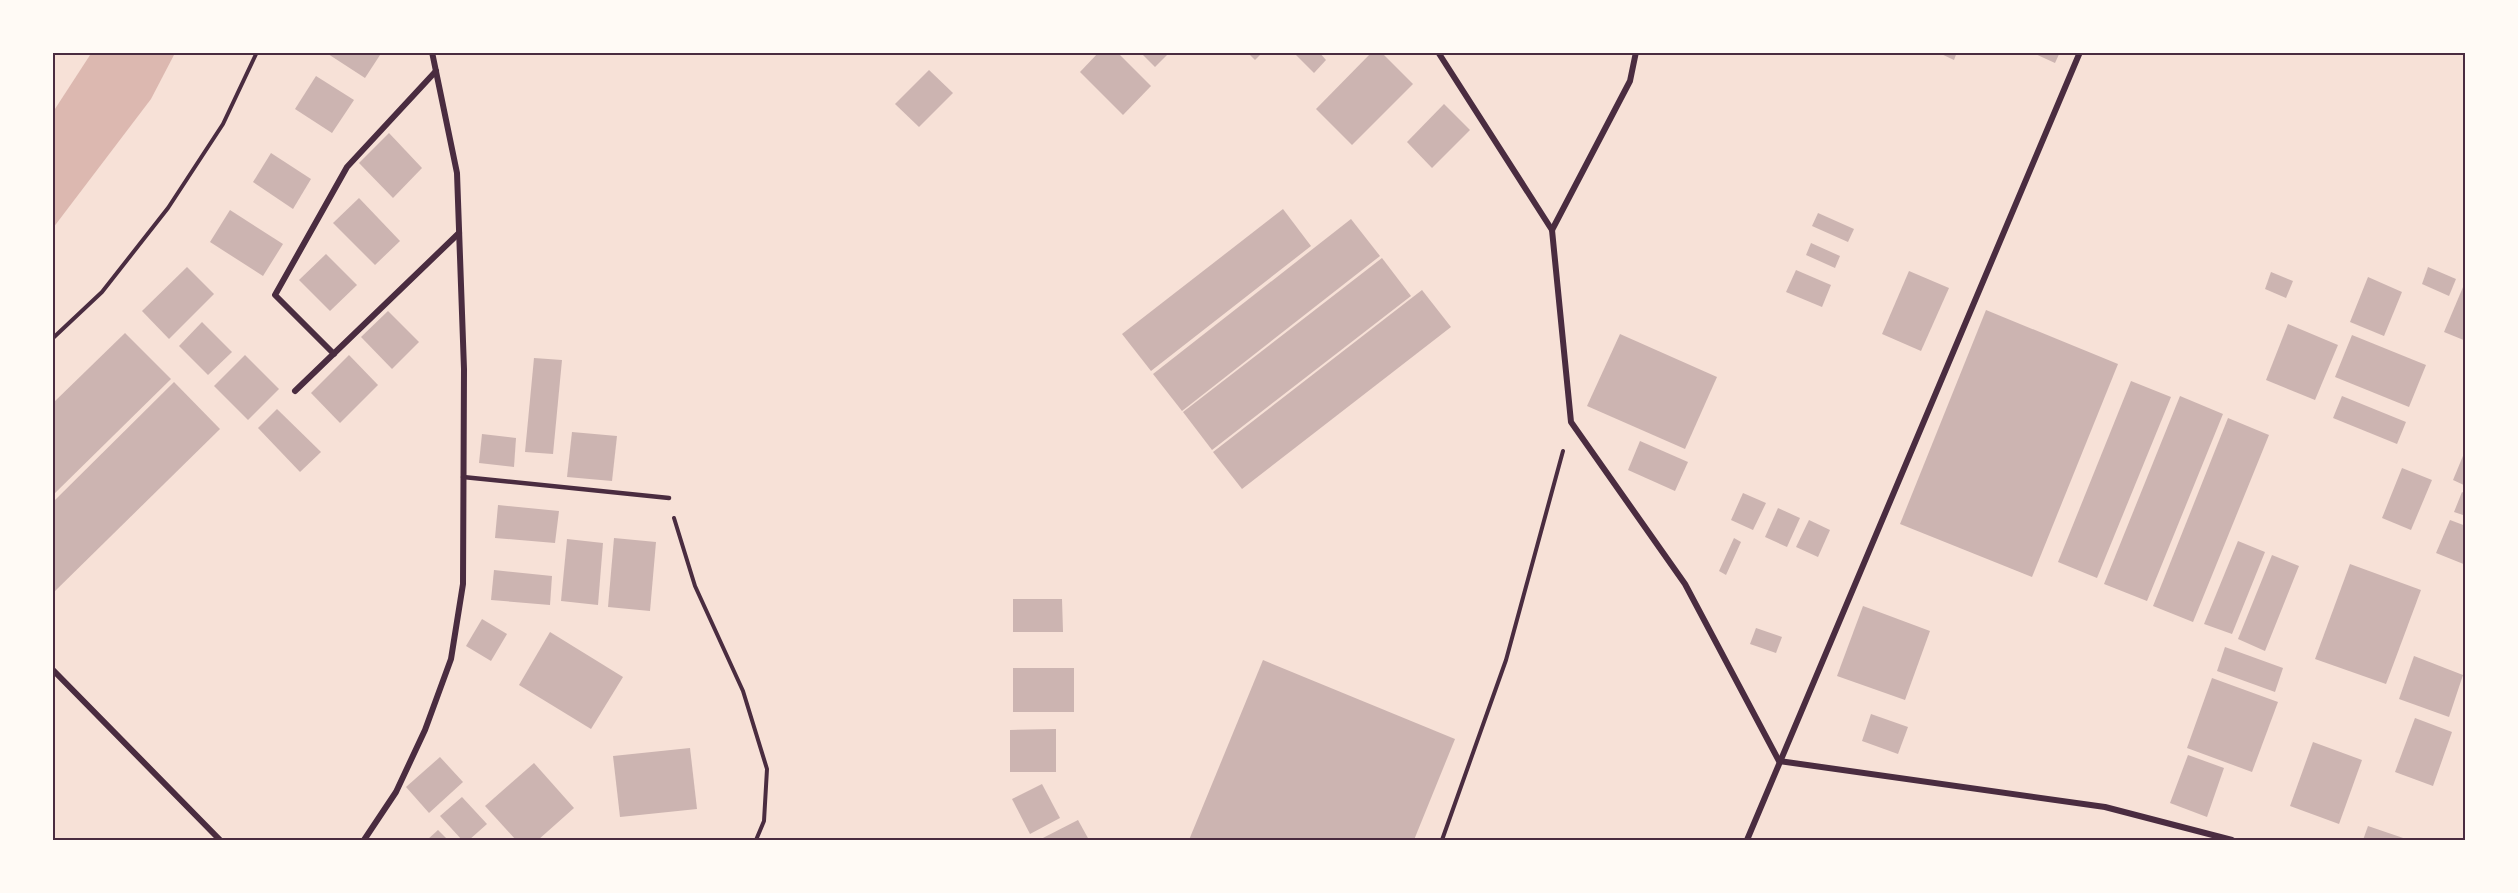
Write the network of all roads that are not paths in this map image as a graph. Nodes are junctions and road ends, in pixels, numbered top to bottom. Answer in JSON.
{"nodes":[{"id":1,"x":432,"y":52,"type":"edge"},
{"id":2,"x":1438,"y":52,"type":"edge"},
{"id":3,"x":1636,"y":52,"type":"edge"},
{"id":4,"x":2080,"y":52,"type":"edge"},
{"id":5,"x":436,"y":71,"type":"junction"},
{"id":6,"x":1552,"y":230,"type":"junction"},
{"id":7,"x":459,"y":233,"type":"junction"},
{"id":8,"x":334,"y":354,"type":"junction"},
{"id":9,"x":295,"y":390,"type":"dead end"},
{"id":10,"x":463,"y":477,"type":"junction"},
{"id":11,"x":669,"y":498,"type":"road end"},
{"id":12,"x":52,"y":669,"type":"edge"},
{"id":13,"x":1779,"y":761,"type":"junction"},
{"id":14,"x":220,"y":840,"type":"edge"},
{"id":15,"x":364,"y":840,"type":"edge"},
{"id":16,"x":1747,"y":840,"type":"edge"},
{"id":17,"x":2232,"y":840,"type":"edge"}],
"edges":[{"from":1,"to":5,"type":"street"},
{"from":2,"to":6,"type":"street"},
{"from":3,"to":6,"type":"street"},
{"from":4,"to":13,"type":"street"},
{"from":5,"to":7,"type":"street"},
{"from":5,"to":8,"type":"street"},
{"from":6,"to":13,"type":"street"},
{"from":7,"to":8,"type":"street"},
{"from":7,"to":10,"type":"street"},
{"from":8,"to":9,"type":"street"},
{"from":10,"to":11,"type":"lane"},
{"from":10,"to":15,"type":"street"},
{"from":12,"to":14,"type":"street"},
{"from":13,"to":16,"type":"street"},
{"from":13,"to":17,"type":"street"}]}
